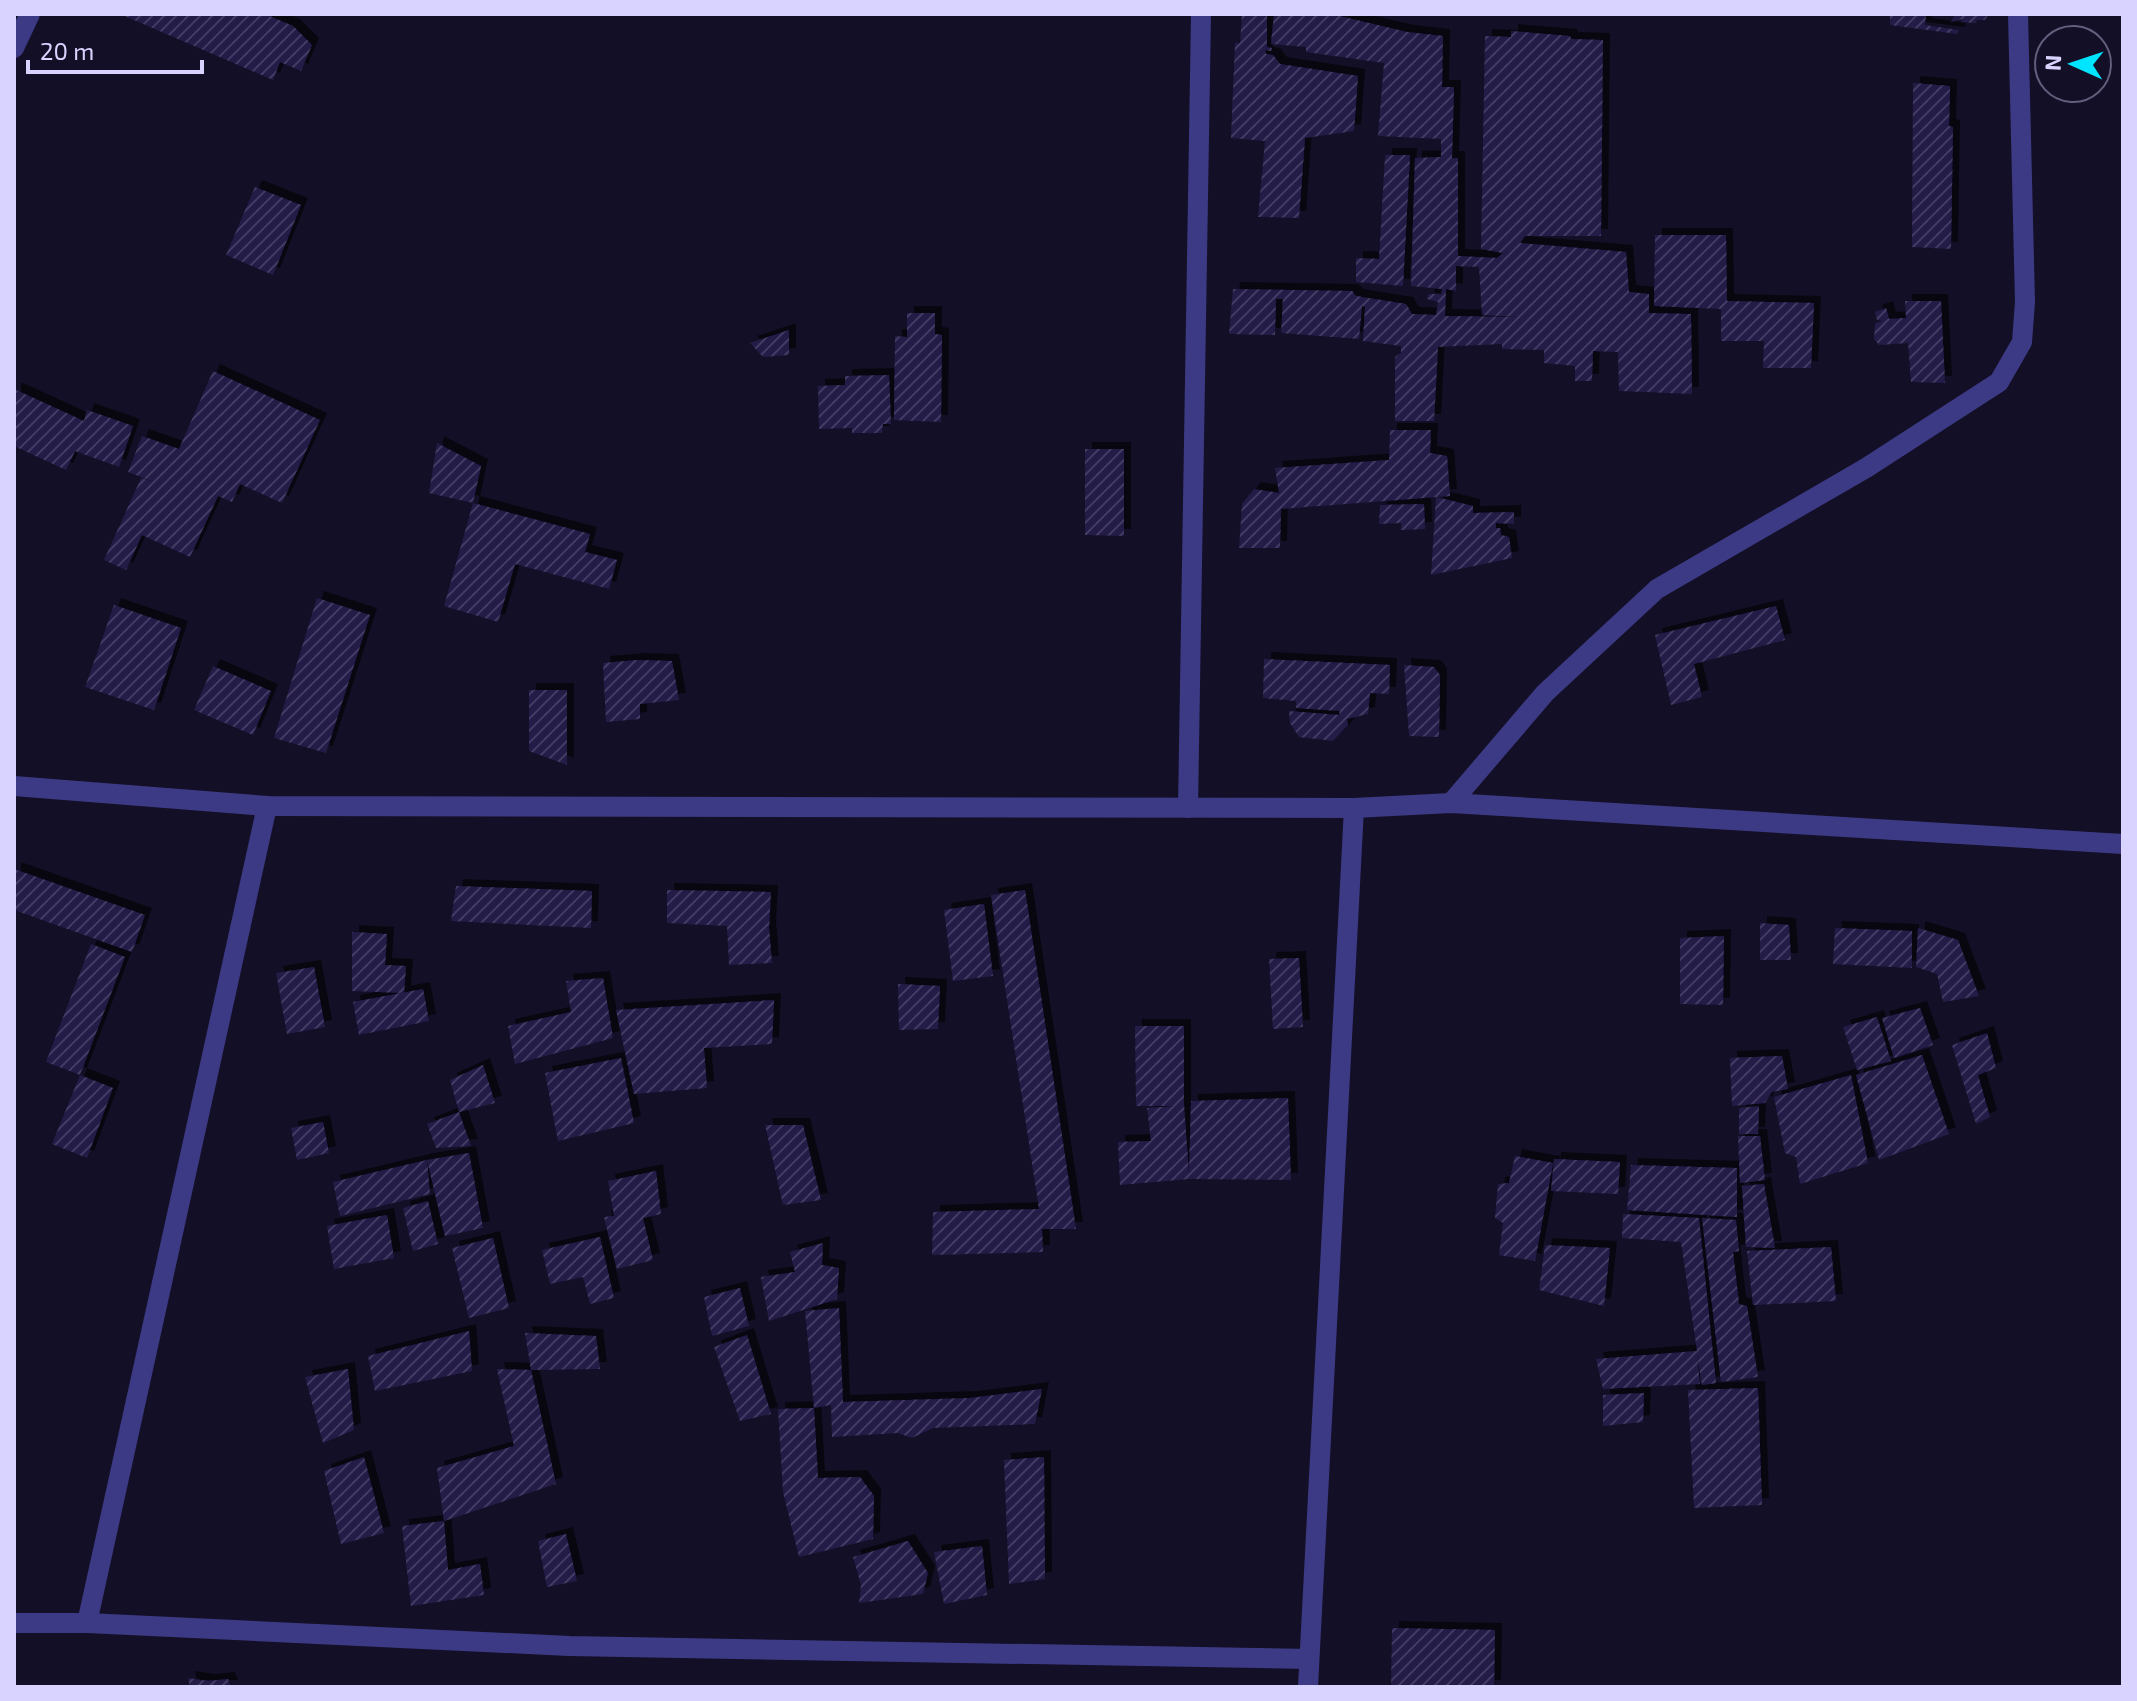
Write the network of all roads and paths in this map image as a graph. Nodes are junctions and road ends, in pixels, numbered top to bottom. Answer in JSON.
{"nodes":[{"id":1,"x":30,"y":14,"type":"edge"},
{"id":2,"x":1201,"y":14,"type":"edge"},
{"id":3,"x":2018,"y":14,"type":"edge"},
{"id":4,"x":14,"y":48,"type":"edge"},
{"id":5,"x":14,"y":786,"type":"edge"},
{"id":6,"x":1451,"y":803,"type":"junction"},
{"id":7,"x":267,"y":806,"type":"junction"},
{"id":8,"x":1188,"y":808,"type":"junction"},
{"id":9,"x":1354,"y":808,"type":"junction"},
{"id":10,"x":2123,"y":844,"type":"edge"},
{"id":11,"x":14,"y":1623,"type":"edge"},
{"id":12,"x":87,"y":1623,"type":"junction"},
{"id":13,"x":1309,"y":1659,"type":"junction"},
{"id":14,"x":1308,"y":1687,"type":"edge"}],
"edges":[{"from":1,"to":4,"type":"street"},
{"from":2,"to":8,"type":"street"},
{"from":3,"to":6,"type":"street"},
{"from":5,"to":7,"type":"street"},
{"from":6,"to":9,"type":"street"},
{"from":6,"to":10,"type":"street"},
{"from":7,"to":8,"type":"street"},
{"from":7,"to":12,"type":"street"},
{"from":8,"to":9,"type":"street"},
{"from":9,"to":13,"type":"street"},
{"from":11,"to":12,"type":"street"},
{"from":12,"to":13,"type":"street"},
{"from":13,"to":14,"type":"street"}]}
